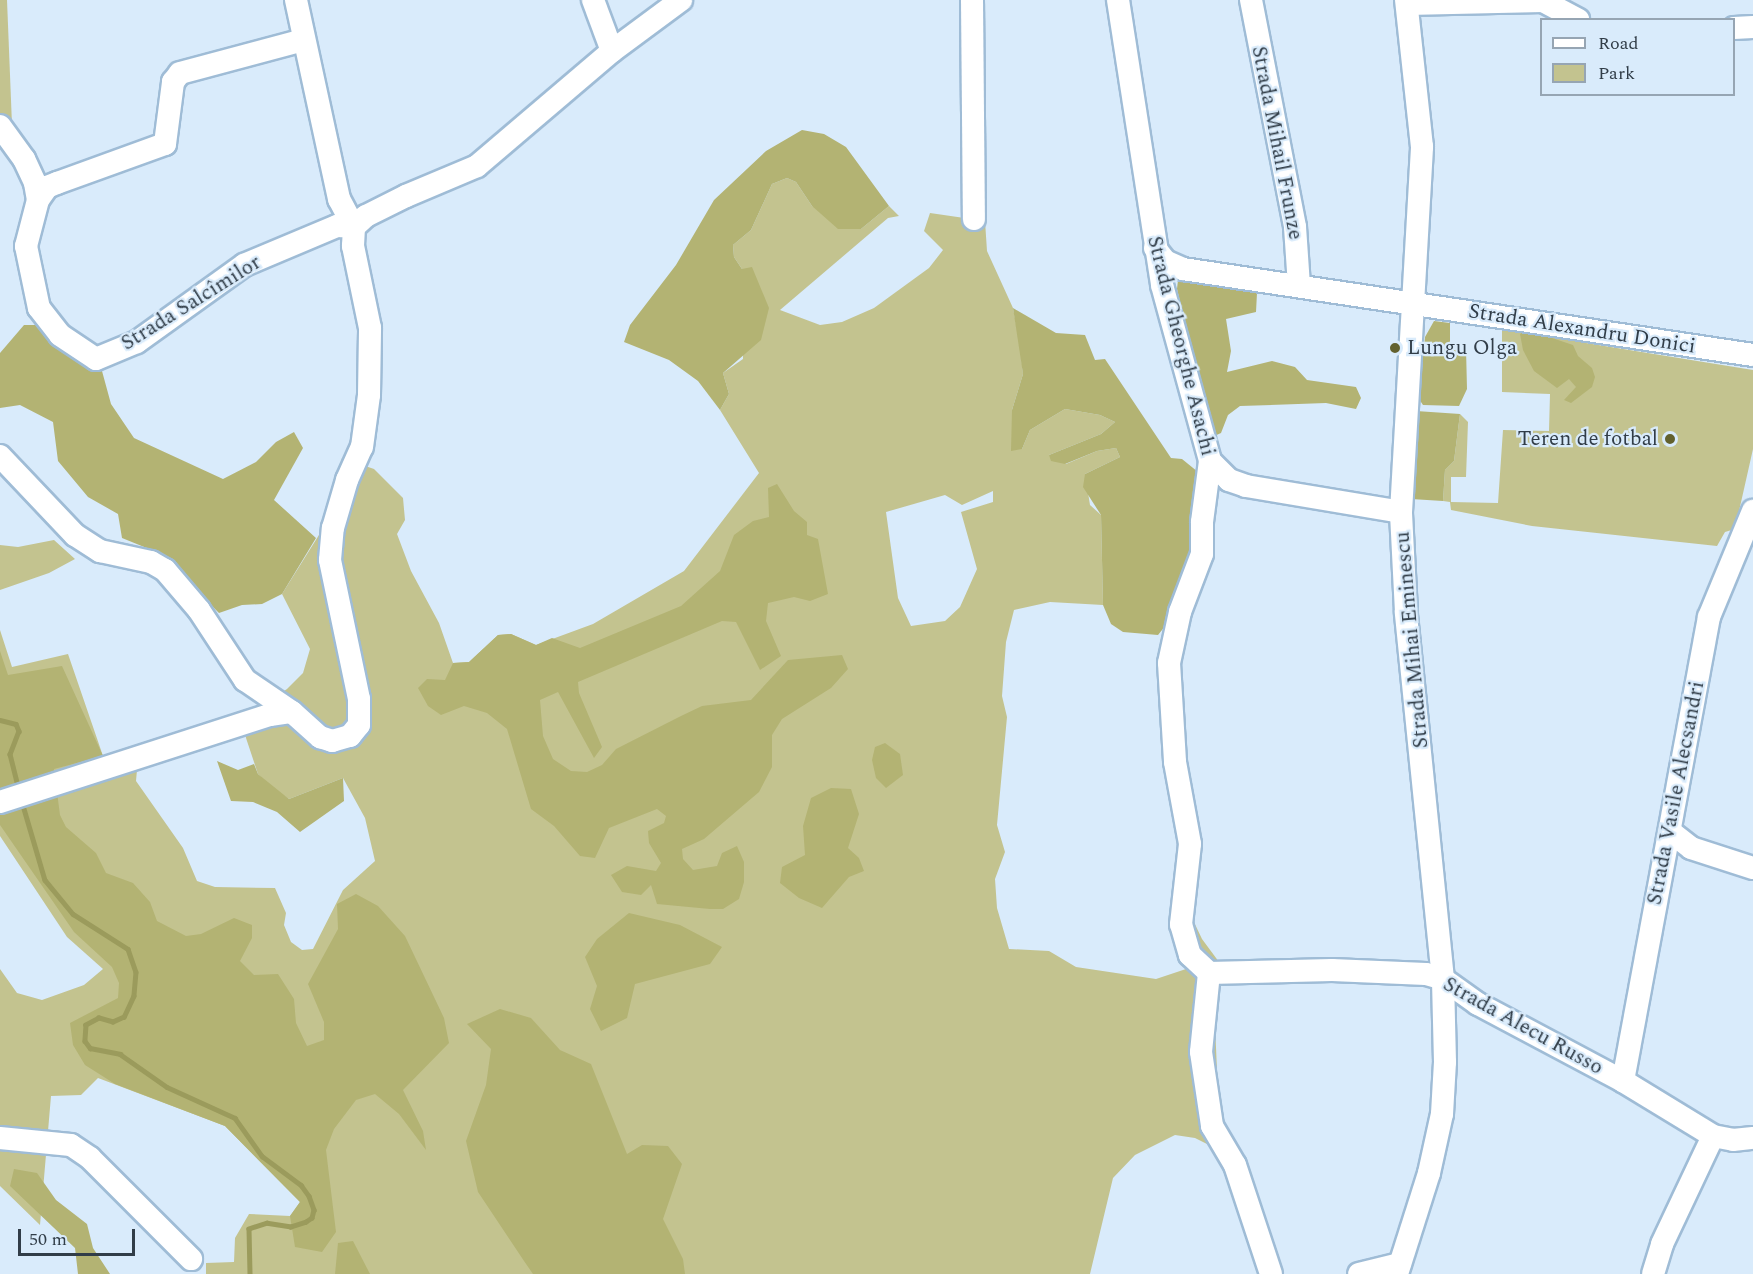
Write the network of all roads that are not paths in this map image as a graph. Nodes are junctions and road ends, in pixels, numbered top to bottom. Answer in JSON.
{"nodes":[{"id":1,"x":296,"y":0,"type":"edge"},
{"id":2,"x":593,"y":0,"type":"edge"},
{"id":3,"x":681,"y":0,"type":"edge"},
{"id":4,"x":972,"y":0,"type":"edge"},
{"id":5,"x":1118,"y":0,"type":"edge"},
{"id":6,"x":1251,"y":0,"type":"edge"},
{"id":7,"x":1406,"y":2,"type":"edge"},
{"id":8,"x":1574,"y":18,"type":"edge"},
{"id":9,"x":1753,"y":27,"type":"edge"},
{"id":10,"x":1735,"y":28,"type":"edge"},
{"id":11,"x":303,"y":40,"type":"junction"},
{"id":12,"x":612,"y":51,"type":"junction"},
{"id":13,"x":0,"y":126,"type":"edge"},
{"id":14,"x":38,"y":200,"type":"junction"},
{"id":15,"x":974,"y":219,"type":"dead end"},
{"id":16,"x":354,"y":227,"type":"junction"},
{"id":17,"x":1155,"y":248,"type":"junction"},
{"id":18,"x":1299,"y":286,"type":"junction"},
{"id":19,"x":1410,"y":302,"type":"junction"},
{"id":20,"x":1753,"y":356,"type":"edge"},
{"id":21,"x":0,"y":456,"type":"edge"},
{"id":22,"x":1210,"y":461,"type":"junction"},
{"id":23,"x":1753,"y":511,"type":"edge"},
{"id":24,"x":1401,"y":512,"type":"junction"},
{"id":25,"x":292,"y":712,"type":"junction"},
{"id":26,"x":0,"y":802,"type":"edge"},
{"id":27,"x":1671,"y":833,"type":"junction"},
{"id":28,"x":1753,"y":868,"type":"edge"},
{"id":29,"x":1209,"y":973,"type":"junction"},
{"id":30,"x":1443,"y":979,"type":"junction"},
{"id":31,"x":1478,"y":1004,"type":"junction"},
{"id":32,"x":1444,"y":1016,"type":"junction"},
{"id":33,"x":1623,"y":1082,"type":"junction"},
{"id":34,"x":1713,"y":1136,"type":"junction"},
{"id":35,"x":0,"y":1138,"type":"edge"},
{"id":36,"x":1753,"y":1138,"type":"edge"},
{"id":37,"x":191,"y":1259,"type":"dead end"},
{"id":38,"x":1399,"y":1269,"type":"edge"},
{"id":39,"x":1271,"y":1274,"type":"edge"},
{"id":40,"x":1359,"y":1274,"type":"edge"},
{"id":41,"x":1653,"y":1274,"type":"edge"}],
"edges":[{"from":1,"to":11,"type":"street"},
{"from":2,"to":12,"type":"street"},
{"from":3,"to":12,"type":"street"},
{"from":4,"to":15,"type":"street"},
{"from":5,"to":17,"type":"street","name":"Strada Gheorghe Asachi"},
{"from":6,"to":18,"type":"street","name":"Strada Mihail Frunze"},
{"from":7,"to":8,"type":"street"},
{"from":7,"to":19,"type":"street","name":"Strada Mihai Eminescu"},
{"from":9,"to":10,"type":"street"},
{"from":11,"to":14,"type":"street"},
{"from":11,"to":16,"type":"street"},
{"from":12,"to":16,"type":"street"},
{"from":13,"to":14,"type":"street"},
{"from":14,"to":16,"type":"street","name":"Strada Salcîmilor"},
{"from":16,"to":25,"type":"street"},
{"from":17,"to":18,"type":"street","name":"Strada Alexandru Donici"},
{"from":17,"to":22,"type":"street","name":"Strada Gheorghe Asachi"},
{"from":18,"to":19,"type":"street","name":"Strada Alexandru Donici"},
{"from":19,"to":20,"type":"street","name":"Strada Alexandru Donici"},
{"from":19,"to":24,"type":"street","name":"Strada Mihai Eminescu"},
{"from":21,"to":25,"type":"street"},
{"from":22,"to":24,"type":"street"},
{"from":22,"to":29,"type":"street","name":"Strada Gheorghe Asachi"},
{"from":23,"to":27,"type":"street","name":"Strada Vasile Alecsandri"},
{"from":24,"to":30,"type":"street","name":"Strada Mihai Eminescu"},
{"from":25,"to":26,"type":"street"},
{"from":27,"to":28,"type":"street"},
{"from":27,"to":33,"type":"street","name":"Strada Vasile Alecsandri"},
{"from":29,"to":30,"type":"street","name":"Strada Alecu Russo"},
{"from":29,"to":39,"type":"street"},
{"from":30,"to":31,"type":"street","name":"Strada Alecu Russo"},
{"from":30,"to":32,"type":"street","name":"Strada Mihai Eminescu"},
{"from":31,"to":32,"type":"street"},
{"from":31,"to":33,"type":"street","name":"Strada Alecu Russo"},
{"from":32,"to":38,"type":"street","name":"Strada Mihai Eminescu"},
{"from":33,"to":34,"type":"street","name":"Strada Alecu Russo"},
{"from":34,"to":36,"type":"street"},
{"from":34,"to":41,"type":"street"},
{"from":35,"to":37,"type":"street"},
{"from":38,"to":40,"type":"street"}]}
